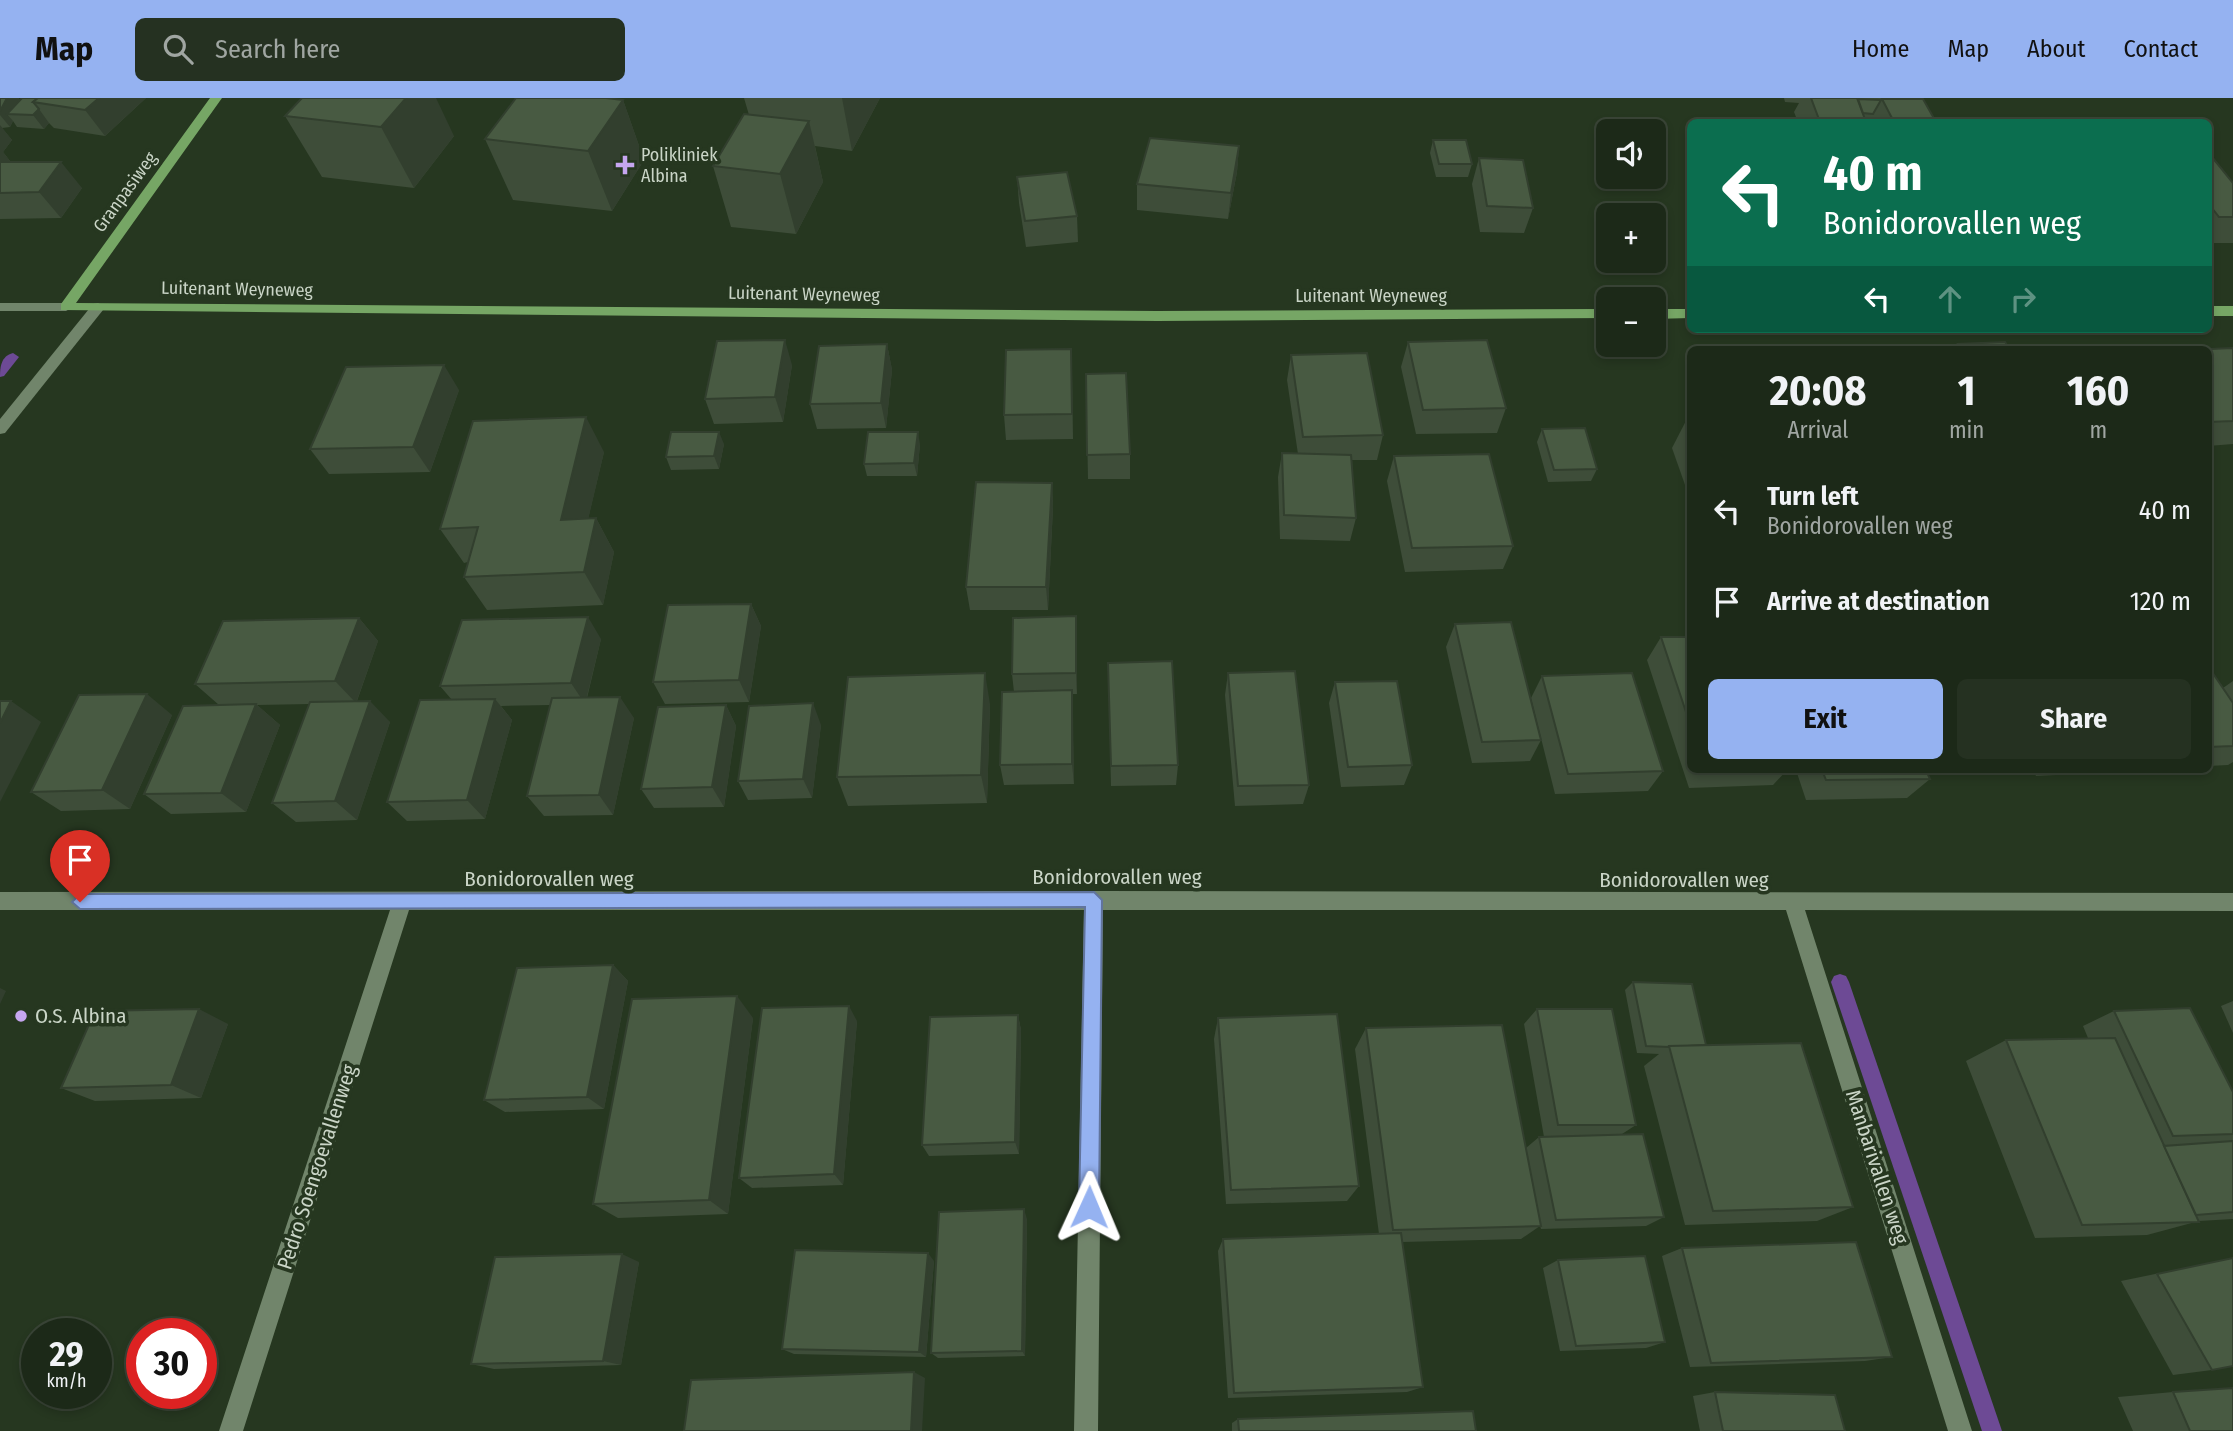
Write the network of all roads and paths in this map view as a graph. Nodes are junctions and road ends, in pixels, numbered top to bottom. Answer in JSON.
{"nodes":[{"id":1,"x":216,"y":98,"type":"edge"},
{"id":2,"x":0,"y":307,"type":"edge"},
{"id":3,"x":66,"y":307,"type":"junction"},
{"id":4,"x":98,"y":307,"type":"junction"},
{"id":5,"x":2212,"y":311,"type":"edge"},
{"id":6,"x":2233,"y":311,"type":"edge"},
{"id":7,"x":1596,"y":314,"type":"edge"},
{"id":8,"x":1666,"y":314,"type":"edge"},
{"id":9,"x":1687,"y":314,"type":"edge"},
{"id":10,"x":0,"y":429,"type":"edge"},
{"id":11,"x":1094,"y":900,"type":"junction"},
{"id":12,"x":0,"y":901,"type":"edge"},
{"id":13,"x":2233,"y":902,"type":"edge"},
{"id":14,"x":402,"y":903,"type":"junction"},
{"id":15,"x":1793,"y":903,"type":"junction"},
{"id":16,"x":231,"y":1431,"type":"edge"},
{"id":17,"x":1086,"y":1431,"type":"edge"},
{"id":18,"x":1961,"y":1431,"type":"edge"}],
"edges":[{"from":1,"to":3,"type":"main road","name":"Granpasiweg"},
{"from":2,"to":3,"type":"street","name":"Luitenant Weyneweg"},
{"from":3,"to":4,"type":"main road","name":"Luitenant Weyneweg"},
{"from":4,"to":7,"type":"main road","name":"Luitenant Weyneweg"},
{"from":4,"to":10,"type":"street"},
{"from":5,"to":6,"type":"main road"},
{"from":8,"to":9,"type":"main road"},
{"from":11,"to":14,"type":"street","name":"Bonidorovallen weg"},
{"from":11,"to":15,"type":"street","name":"Bonidorovallen weg"},
{"from":11,"to":17,"type":"street"},
{"from":12,"to":14,"type":"street","name":"Bonidorovallen weg"},
{"from":13,"to":15,"type":"street","name":"Bonidorovallen weg"},
{"from":14,"to":16,"type":"street","name":"Pedro Soengoevallenweg"},
{"from":15,"to":18,"type":"street","name":"Manbarivallen weg"}]}
